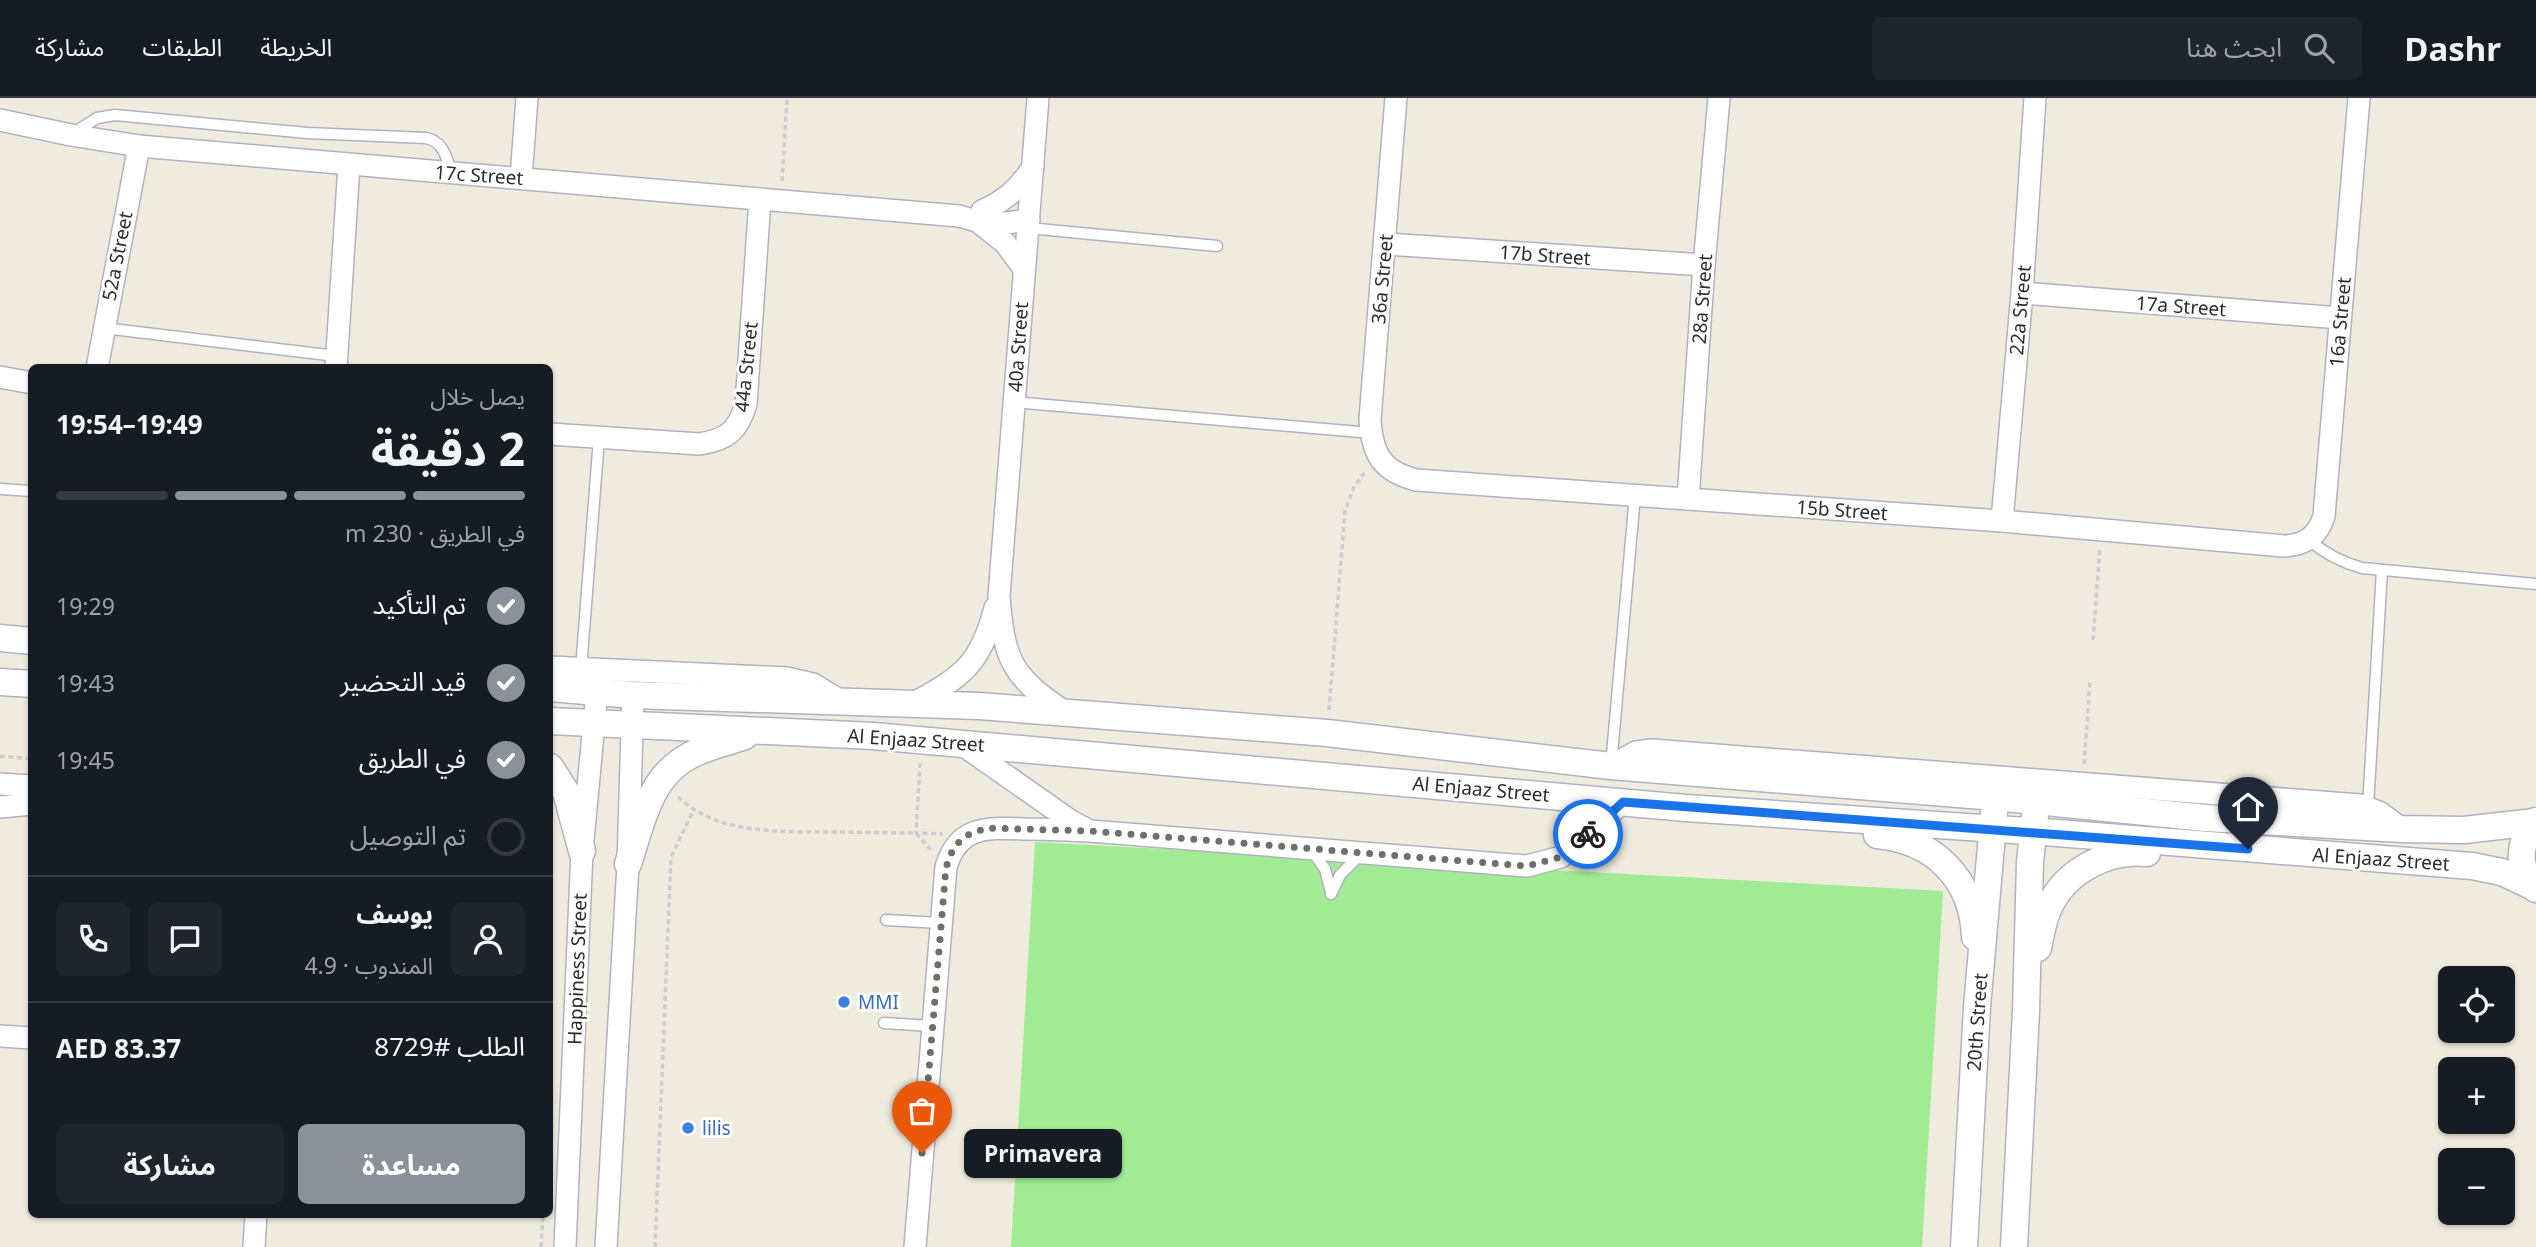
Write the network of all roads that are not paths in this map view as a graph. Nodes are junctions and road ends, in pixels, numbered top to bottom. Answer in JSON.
{"nodes":[{"id":1,"x":527,"y":98,"type":"edge"},
{"id":2,"x":1038,"y":98,"type":"edge"},
{"id":3,"x":1396,"y":98,"type":"edge"},
{"id":4,"x":1719,"y":98,"type":"edge"},
{"id":5,"x":2035,"y":98,"type":"edge"},
{"id":6,"x":2359,"y":98,"type":"edge"},
{"id":7,"x":0,"y":120,"type":"edge"},
{"id":8,"x":71,"y":135,"type":"junction"},
{"id":9,"x":139,"y":146,"type":"junction"},
{"id":10,"x":349,"y":165,"type":"junction"},
{"id":11,"x":1033,"y":167,"type":"junction"},
{"id":12,"x":452,"y":173,"type":"junction"},
{"id":13,"x":520,"y":178,"type":"junction"},
{"id":14,"x":770,"y":200,"type":"junction"},
{"id":15,"x":973,"y":216,"type":"junction"},
{"id":16,"x":1028,"y":224,"type":"junction"},
{"id":17,"x":1385,"y":244,"type":"junction"},
{"id":18,"x":1217,"y":246,"type":"dead end"},
{"id":19,"x":1704,"y":265,"type":"junction"},
{"id":20,"x":1024,"y":270,"type":"junction"},
{"id":21,"x":2022,"y":293,"type":"junction"},
{"id":22,"x":2340,"y":318,"type":"junction"},
{"id":23,"x":104,"y":328,"type":"junction"},
{"id":24,"x":336,"y":362,"type":"edge"},
{"id":25,"x":98,"y":364,"type":"edge"},
{"id":26,"x":0,"y":377,"type":"edge"},
{"id":27,"x":28,"y":382,"type":"edge"},
{"id":28,"x":1014,"y":402,"type":"junction"},
{"id":29,"x":1371,"y":433,"type":"junction"},
{"id":30,"x":553,"y":434,"type":"edge"},
{"id":31,"x":599,"y":438,"type":"junction"},
{"id":32,"x":1380,"y":459,"type":"joint"},
{"id":33,"x":0,"y":489,"type":"edge"},
{"id":34,"x":28,"y":491,"type":"edge"},
{"id":35,"x":1635,"y":495,"type":"junction"},
{"id":36,"x":1688,"y":499,"type":"junction"},
{"id":37,"x":2002,"y":521,"type":"junction"},
{"id":38,"x":2309,"y":540,"type":"junction"},
{"id":39,"x":2382,"y":570,"type":"junction"},
{"id":40,"x":2536,"y":584,"type":"edge"},
{"id":41,"x":999,"y":596,"type":"junction"},
{"id":42,"x":0,"y":638,"type":"edge"},
{"id":43,"x":28,"y":641,"type":"edge"},
{"id":44,"x":553,"y":667,"type":"edge"},
{"id":45,"x":581,"y":669,"type":"junction"},
{"id":46,"x":0,"y":682,"type":"edge"},
{"id":47,"x":28,"y":684,"type":"edge"},
{"id":48,"x":553,"y":688,"type":"edge"},
{"id":49,"x":597,"y":692,"type":"junction"},
{"id":50,"x":633,"y":695,"type":"junction"},
{"id":51,"x":914,"y":703,"type":"junction"},
{"id":52,"x":846,"y":704,"type":"junction"},
{"id":53,"x":1066,"y":713,"type":"junction"},
{"id":54,"x":553,"y":721,"type":"edge"},
{"id":55,"x":595,"y":723,"type":"junction"},
{"id":56,"x":632,"y":724,"type":"junction"},
{"id":57,"x":760,"y":731,"type":"junction"},
{"id":58,"x":960,"y":743,"type":"junction"},
{"id":59,"x":1611,"y":766,"type":"junction"},
{"id":60,"x":553,"y":772,"type":"edge"},
{"id":61,"x":0,"y":784,"type":"edge"},
{"id":62,"x":28,"y":786,"type":"edge"},
{"id":63,"x":1995,"y":797,"type":"junction"},
{"id":64,"x":1623,"y":802,"type":"junction"},
{"id":65,"x":2036,"y":803,"type":"junction"},
{"id":66,"x":28,"y":804,"type":"edge"},
{"id":67,"x":0,"y":807,"type":"edge"},
{"id":68,"x":2368,"y":807,"type":"junction"},
{"id":69,"x":1686,"y":808,"type":"junction"},
{"id":70,"x":2536,"y":822,"type":"edge"},
{"id":71,"x":1993,"y":829,"type":"junction"},
{"id":72,"x":2402,"y":829,"type":"junction"},
{"id":73,"x":1090,"y":831,"type":"junction"},
{"id":74,"x":2033,"y":832,"type":"junction"},
{"id":75,"x":1310,"y":849,"type":"junction"},
{"id":76,"x":582,"y":851,"type":"junction"},
{"id":77,"x":1363,"y":853,"type":"junction"},
{"id":78,"x":2330,"y":856,"type":"junction"},
{"id":79,"x":628,"y":864,"type":"junction"},
{"id":80,"x":2535,"y":888,"type":"edge"},
{"id":81,"x":886,"y":920,"type":"dead end"},
{"id":82,"x":941,"y":923,"type":"junction"},
{"id":83,"x":1977,"y":1007,"type":"junction"},
{"id":84,"x":2026,"y":1012,"type":"junction"},
{"id":85,"x":884,"y":1023,"type":"dead end"},
{"id":86,"x":932,"y":1026,"type":"junction"},
{"id":87,"x":0,"y":1036,"type":"edge"},
{"id":88,"x":28,"y":1038,"type":"edge"},
{"id":89,"x":256,"y":1218,"type":"edge"},
{"id":90,"x":254,"y":1247,"type":"edge"},
{"id":91,"x":565,"y":1247,"type":"edge"},
{"id":92,"x":606,"y":1247,"type":"edge"},
{"id":93,"x":915,"y":1247,"type":"edge"},
{"id":94,"x":1964,"y":1247,"type":"edge"},
{"id":95,"x":2014,"y":1247,"type":"edge"}],
"edges":[{"from":1,"to":13,"type":"street"},
{"from":2,"to":11,"type":"street","name":"40a Street"},
{"from":3,"to":17,"type":"street","name":"36a Street"},
{"from":4,"to":19,"type":"street","name":"28a Street"},
{"from":5,"to":21,"type":"street","name":"22a Street"},
{"from":6,"to":22,"type":"street","name":"16a Street"},
{"from":7,"to":8,"type":"street","name":"17c Street"},
{"from":8,"to":9,"type":"street","name":"17c Street"},
{"from":8,"to":12,"type":"lane"},
{"from":9,"to":10,"type":"street","name":"17c Street"},
{"from":9,"to":23,"type":"street","name":"52a Street"},
{"from":10,"to":12,"type":"street","name":"17c Street"},
{"from":10,"to":24,"type":"street"},
{"from":11,"to":15,"type":"street"},
{"from":11,"to":16,"type":"street","name":"40a Street"},
{"from":12,"to":13,"type":"street","name":"17c Street"},
{"from":13,"to":14,"type":"street","name":"17c Street"},
{"from":14,"to":15,"type":"street","name":"17c Street"},
{"from":14,"to":31,"type":"street","name":"44a Street"},
{"from":15,"to":16,"type":"street","name":"17c Street"},
{"from":15,"to":20,"type":"street"},
{"from":16,"to":18,"type":"lane"},
{"from":16,"to":20,"type":"street","name":"40a Street"},
{"from":17,"to":19,"type":"street","name":"17b Street"},
{"from":17,"to":29,"type":"street","name":"36a Street"},
{"from":19,"to":36,"type":"street","name":"28a Street"},
{"from":20,"to":28,"type":"street","name":"40a Street"},
{"from":21,"to":22,"type":"street","name":"17a Street"},
{"from":21,"to":37,"type":"street","name":"22a Street"},
{"from":22,"to":38,"type":"street","name":"16a Street"},
{"from":23,"to":24,"type":"lane"},
{"from":23,"to":25,"type":"street","name":"52a Street"},
{"from":26,"to":27,"type":"street"},
{"from":28,"to":29,"type":"lane"},
{"from":28,"to":41,"type":"street","name":"40a Street"},
{"from":29,"to":32,"type":"street","name":"36a Street"},
{"from":30,"to":31,"type":"street","name":"44a Street"},
{"from":31,"to":45,"type":"lane"},
{"from":32,"to":35,"type":"street","name":"15b Street"},
{"from":33,"to":34,"type":"lane"},
{"from":35,"to":36,"type":"street","name":"15b Street"},
{"from":35,"to":59,"type":"lane"},
{"from":36,"to":37,"type":"street","name":"15b Street"},
{"from":37,"to":38,"type":"street","name":"15b Street"},
{"from":38,"to":39,"type":"lane"},
{"from":39,"to":40,"type":"lane"},
{"from":39,"to":68,"type":"lane"},
{"from":41,"to":51,"type":"street","name":"40a Street"},
{"from":41,"to":53,"type":"street","name":"40a Street"},
{"from":42,"to":43,"type":"street"},
{"from":44,"to":45,"type":"street","name":"Al Enjaaz Street"},
{"from":45,"to":52,"type":"street","name":"Al Enjaaz Street"},
{"from":46,"to":47,"type":"street"},
{"from":48,"to":49,"type":"street","name":"Al Enjaaz Street"},
{"from":49,"to":50,"type":"street","name":"Al Enjaaz Street"},
{"from":49,"to":55,"type":"street","name":"Happiness Street"},
{"from":50,"to":52,"type":"street","name":"Al Enjaaz Street"},
{"from":50,"to":56,"type":"street"},
{"from":51,"to":52,"type":"street","name":"Al Enjaaz Street"},
{"from":51,"to":53,"type":"street","name":"Al Enjaaz Street"},
{"from":53,"to":59,"type":"street","name":"Al Enjaaz Street"},
{"from":54,"to":55,"type":"street","name":"Al Enjaaz Street"},
{"from":55,"to":56,"type":"street","name":"Al Enjaaz Street"},
{"from":55,"to":76,"type":"street","name":"Happiness Street"},
{"from":56,"to":57,"type":"street","name":"Al Enjaaz Street"},
{"from":56,"to":79,"type":"street"},
{"from":57,"to":58,"type":"street","name":"Al Enjaaz Street"},
{"from":57,"to":79,"type":"street"},
{"from":58,"to":64,"type":"street","name":"Al Enjaaz Street"},
{"from":58,"to":73,"type":"street"},
{"from":59,"to":63,"type":"street","name":"Al Enjaaz Street"},
{"from":59,"to":68,"type":"street"},
{"from":60,"to":76,"type":"street"},
{"from":61,"to":62,"type":"street"},
{"from":63,"to":65,"type":"street","name":"Al Enjaaz Street"},
{"from":63,"to":71,"type":"street","name":"20th Street"},
{"from":64,"to":69,"type":"street","name":"Al Enjaaz Street"},
{"from":64,"to":77,"type":"street"},
{"from":65,"to":72,"type":"street","name":"Al Enjaaz Street"},
{"from":65,"to":74,"type":"street"},
{"from":66,"to":67,"type":"street"},
{"from":68,"to":72,"type":"street"},
{"from":69,"to":71,"type":"street","name":"Al Enjaaz Street"},
{"from":69,"to":83,"type":"street"},
{"from":70,"to":72,"type":"street","name":"Al Enjaaz Street"},
{"from":70,"to":80,"type":"street"},
{"from":71,"to":74,"type":"street","name":"Al Enjaaz Street"},
{"from":71,"to":83,"type":"street","name":"20th Street"},
{"from":73,"to":75,"type":"street"},
{"from":73,"to":82,"type":"street"},
{"from":74,"to":78,"type":"street","name":"Al Enjaaz Street"},
{"from":74,"to":84,"type":"street"},
{"from":75,"to":77,"type":"street"},
{"from":75,"to":77,"type":"lane"},
{"from":76,"to":91,"type":"street","name":"Happiness Street"},
{"from":78,"to":80,"type":"street","name":"Al Enjaaz Street"},
{"from":78,"to":84,"type":"street"},
{"from":79,"to":92,"type":"street"},
{"from":81,"to":82,"type":"lane"},
{"from":82,"to":86,"type":"street"},
{"from":83,"to":94,"type":"street","name":"20th Street"},
{"from":84,"to":95,"type":"street"},
{"from":85,"to":86,"type":"lane"},
{"from":86,"to":93,"type":"street"},
{"from":87,"to":88,"type":"street"},
{"from":89,"to":90,"type":"street"}]}
